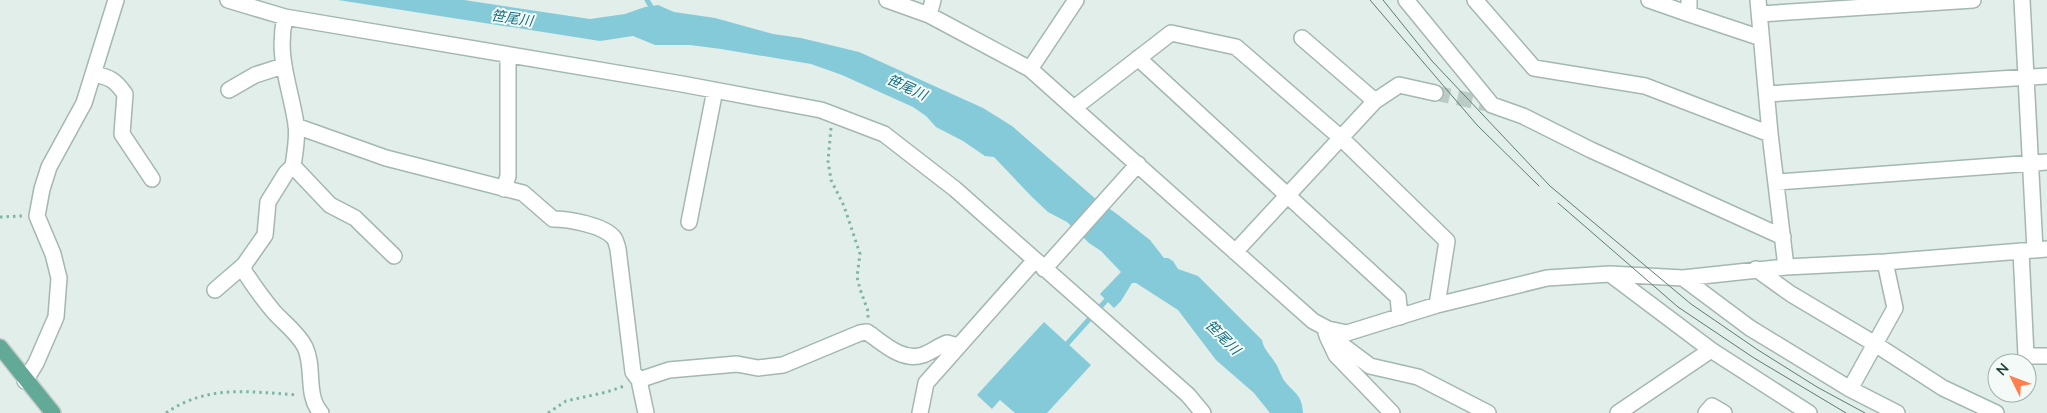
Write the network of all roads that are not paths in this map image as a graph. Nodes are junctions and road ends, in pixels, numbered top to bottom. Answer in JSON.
{"nodes":[{"id":1,"x":116,"y":0,"type":"edge"},
{"id":2,"x":228,"y":0,"type":"edge"},
{"id":3,"x":887,"y":0,"type":"edge"},
{"id":4,"x":933,"y":0,"type":"edge"},
{"id":5,"x":1076,"y":0,"type":"edge"},
{"id":6,"x":1406,"y":0,"type":"edge"},
{"id":7,"x":1649,"y":0,"type":"edge"},
{"id":8,"x":1973,"y":0,"type":"edge"},
{"id":9,"x":2022,"y":0,"type":"edge"},
{"id":10,"x":1480,"y":2,"type":"edge"},
{"id":11,"x":1689,"y":7,"type":"edge"},
{"id":12,"x":1759,"y":7,"type":"edge"},
{"id":13,"x":929,"y":15,"type":"junction"},
{"id":14,"x":285,"y":17,"type":"junction"},
{"id":15,"x":1302,"y":38,"type":"dead end"},
{"id":16,"x":1762,"y":38,"type":"junction"},
{"id":17,"x":508,"y":55,"type":"junction"},
{"id":18,"x":1138,"y":58,"type":"junction"},
{"id":19,"x":283,"y":66,"type":"junction"},
{"id":20,"x":1030,"y":69,"type":"junction"},
{"id":21,"x":93,"y":74,"type":"junction"},
{"id":22,"x":2047,"y":76,"type":"edge"},
{"id":23,"x":2026,"y":77,"type":"junction"},
{"id":24,"x":229,"y":90,"type":"dead end"},
{"id":25,"x":715,"y":90,"type":"junction"},
{"id":26,"x":1435,"y":93,"type":"tunnel mouth"},
{"id":27,"x":1767,"y":94,"type":"junction"},
{"id":28,"x":1375,"y":101,"type":"junction"},
{"id":29,"x":1074,"y":108,"type":"junction"},
{"id":30,"x":296,"y":126,"type":"junction"},
{"id":31,"x":1770,"y":134,"type":"junction"},
{"id":32,"x":1341,"y":138,"type":"junction"},
{"id":33,"x":2047,"y":162,"type":"edge"},
{"id":34,"x":2031,"y":163,"type":"junction"},
{"id":35,"x":294,"y":166,"type":"junction"},
{"id":36,"x":1134,"y":168,"type":"junction"},
{"id":37,"x":152,"y":179,"type":"dead end"},
{"id":38,"x":1777,"y":182,"type":"junction"},
{"id":39,"x":504,"y":188,"type":"junction"},
{"id":40,"x":1288,"y":196,"type":"junction"},
{"id":41,"x":689,"y":222,"type":"dead end"},
{"id":42,"x":1783,"y":237,"type":"junction"},
{"id":43,"x":2034,"y":250,"type":"edge"},
{"id":44,"x":1235,"y":252,"type":"junction"},
{"id":45,"x":394,"y":256,"type":"dead end"},
{"id":46,"x":1885,"y":262,"type":"junction"},
{"id":47,"x":1040,"y":264,"type":"junction"},
{"id":48,"x":244,"y":265,"type":"junction"},
{"id":49,"x":1786,"y":267,"type":"junction"},
{"id":50,"x":1756,"y":270,"type":"junction"},
{"id":51,"x":1610,"y":274,"type":"junction"},
{"id":52,"x":1683,"y":278,"type":"junction"},
{"id":53,"x":215,"y":290,"type":"dead end"},
{"id":54,"x":1437,"y":305,"type":"junction"},
{"id":55,"x":1400,"y":317,"type":"junction"},
{"id":56,"x":1313,"y":321,"type":"junction"},
{"id":57,"x":1326,"y":333,"type":"junction"},
{"id":58,"x":1875,"y":344,"type":"junction"},
{"id":59,"x":958,"y":346,"type":"junction"},
{"id":60,"x":0,"y":347,"type":"edge"},
{"id":61,"x":1711,"y":350,"type":"junction"},
{"id":62,"x":2047,"y":356,"type":"edge"},
{"id":63,"x":639,"y":380,"type":"junction"},
{"id":64,"x":25,"y":381,"type":"junction"},
{"id":65,"x":1850,"y":389,"type":"junction"},
{"id":66,"x":53,"y":413,"type":"edge"},
{"id":67,"x":321,"y":413,"type":"edge"},
{"id":68,"x":646,"y":413,"type":"edge"},
{"id":69,"x":920,"y":413,"type":"edge"},
{"id":70,"x":1203,"y":413,"type":"edge"},
{"id":71,"x":1392,"y":413,"type":"edge"},
{"id":72,"x":1488,"y":413,"type":"edge"},
{"id":73,"x":1618,"y":413,"type":"edge"},
{"id":74,"x":1706,"y":413,"type":"edge"},
{"id":75,"x":1724,"y":413,"type":"edge"},
{"id":76,"x":1809,"y":413,"type":"edge"},
{"id":77,"x":1897,"y":413,"type":"edge"},
{"id":78,"x":1996,"y":413,"type":"edge"}],
"edges":[{"from":1,"to":21,"type":"street"},
{"from":2,"to":14,"type":"street"},
{"from":3,"to":13,"type":"street"},
{"from":4,"to":13,"type":"street"},
{"from":5,"to":20,"type":"street"},
{"from":6,"to":42,"type":"street"},
{"from":7,"to":11,"type":"street"},
{"from":8,"to":12,"type":"street"},
{"from":9,"to":23,"type":"street"},
{"from":10,"to":31,"type":"street"},
{"from":11,"to":16,"type":"street"},
{"from":12,"to":16,"type":"street"},
{"from":13,"to":20,"type":"street"},
{"from":14,"to":17,"type":"street"},
{"from":14,"to":19,"type":"street"},
{"from":15,"to":28,"type":"street"},
{"from":16,"to":27,"type":"street"},
{"from":17,"to":25,"type":"street"},
{"from":17,"to":39,"type":"street"},
{"from":18,"to":29,"type":"street"},
{"from":18,"to":32,"type":"street"},
{"from":18,"to":40,"type":"street"},
{"from":19,"to":24,"type":"street"},
{"from":19,"to":30,"type":"street"},
{"from":20,"to":29,"type":"street"},
{"from":21,"to":37,"type":"street"},
{"from":21,"to":64,"type":"street"},
{"from":22,"to":23,"type":"street"},
{"from":23,"to":27,"type":"street"},
{"from":23,"to":34,"type":"street"},
{"from":25,"to":41,"type":"street"},
{"from":25,"to":47,"type":"street"},
{"from":26,"to":28,"type":"street"},
{"from":27,"to":31,"type":"street"},
{"from":28,"to":32,"type":"street"},
{"from":29,"to":36,"type":"street"},
{"from":30,"to":35,"type":"street"},
{"from":30,"to":39,"type":"street"},
{"from":31,"to":38,"type":"street"},
{"from":32,"to":40,"type":"street"},
{"from":32,"to":54,"type":"street"},
{"from":33,"to":34,"type":"street"},
{"from":34,"to":38,"type":"street"},
{"from":34,"to":43,"type":"street"},
{"from":35,"to":45,"type":"street"},
{"from":35,"to":48,"type":"street"},
{"from":36,"to":44,"type":"street"},
{"from":36,"to":47,"type":"street"},
{"from":38,"to":42,"type":"street"},
{"from":39,"to":63,"type":"street"},
{"from":40,"to":44,"type":"street"},
{"from":40,"to":55,"type":"street"},
{"from":42,"to":49,"type":"street"},
{"from":43,"to":46,"type":"street"},
{"from":43,"to":62,"type":"street"},
{"from":44,"to":56,"type":"street"},
{"from":46,"to":49,"type":"street"},
{"from":46,"to":58,"type":"street"},
{"from":47,"to":59,"type":"street"},
{"from":47,"to":70,"type":"street"},
{"from":48,"to":53,"type":"street"},
{"from":48,"to":67,"type":"street"},
{"from":49,"to":50,"type":"street"},
{"from":50,"to":52,"type":"street"},
{"from":50,"to":58,"type":"street"},
{"from":51,"to":52,"type":"street"},
{"from":51,"to":54,"type":"street"},
{"from":51,"to":61,"type":"street"},
{"from":52,"to":65,"type":"street"},
{"from":54,"to":55,"type":"street"},
{"from":55,"to":56,"type":"street"},
{"from":56,"to":57,"type":"street"},
{"from":57,"to":71,"type":"street"},
{"from":57,"to":72,"type":"street"},
{"from":58,"to":65,"type":"street"},
{"from":58,"to":78,"type":"street"},
{"from":59,"to":63,"type":"street"},
{"from":59,"to":69,"type":"street"},
{"from":60,"to":64,"type":"main road"},
{"from":61,"to":73,"type":"street"},
{"from":61,"to":76,"type":"street"},
{"from":63,"to":68,"type":"street"},
{"from":64,"to":66,"type":"main road"},
{"from":65,"to":77,"type":"street"},
{"from":74,"to":75,"type":"street"}]}
